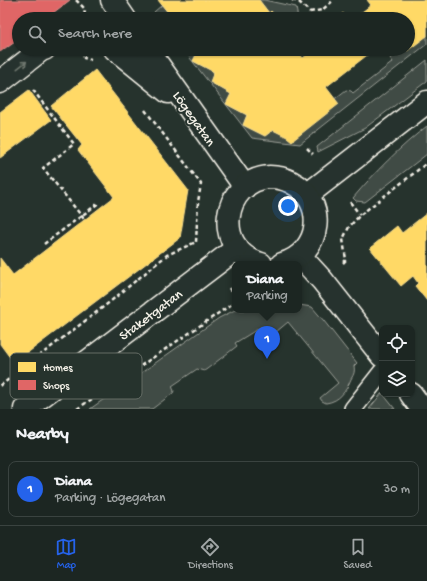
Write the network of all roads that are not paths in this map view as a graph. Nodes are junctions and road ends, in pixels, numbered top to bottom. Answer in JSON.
{"nodes":[{"id":1,"x":112,"y":0,"type":"edge"},
{"id":2,"x":120,"y":12,"type":"edge"},
{"id":3,"x":33,"y":56,"type":"edge"},
{"id":4,"x":123,"y":56,"type":"edge"},
{"id":5,"x":152,"y":56,"type":"edge"},
{"id":6,"x":0,"y":82,"type":"edge"},
{"id":7,"x":427,"y":102,"type":"edge"},
{"id":8,"x":190,"y":111,"type":"junction"},
{"id":9,"x":245,"y":187,"type":"junction"},
{"id":10,"x":307,"y":195,"type":"junction"},
{"id":11,"x":237,"y":248,"type":"junction"},
{"id":12,"x":291,"y":260,"type":"edge"},
{"id":13,"x":254,"y":261,"type":"edge"},
{"id":14,"x":302,"y":267,"type":"edge"},
{"id":15,"x":379,"y":352,"type":"edge"},
{"id":16,"x":99,"y":353,"type":"edge"},
{"id":17,"x":379,"y":376,"type":"edge"},
{"id":18,"x":413,"y":397,"type":"edge"},
{"id":19,"x":38,"y":399,"type":"edge"},
{"id":20,"x":25,"y":409,"type":"edge"},
{"id":21,"x":353,"y":409,"type":"edge"},
{"id":22,"x":422,"y":409,"type":"edge"}],
"edges":[{"from":1,"to":2,"type":"street"},
{"from":6,"to":3,"type":"street","one_way":true},
{"from":4,"to":8,"type":"street"},
{"from":5,"to":8,"type":"street","name":"Lögegatan"},
{"from":7,"to":10,"type":"street"},
{"from":8,"to":9,"type":"street","name":"Lögegatan"},
{"from":9,"to":10,"type":"street"},
{"from":9,"to":11,"type":"street"},
{"from":10,"to":12,"type":"street"},
{"from":11,"to":13,"type":"street"},
{"from":11,"to":16,"type":"street","name":"Staketgatan"},
{"from":14,"to":15,"type":"street"},
{"from":17,"to":21,"type":"lane"},
{"from":18,"to":22,"type":"street"},
{"from":19,"to":20,"type":"street","name":"Staketgatan"}]}
